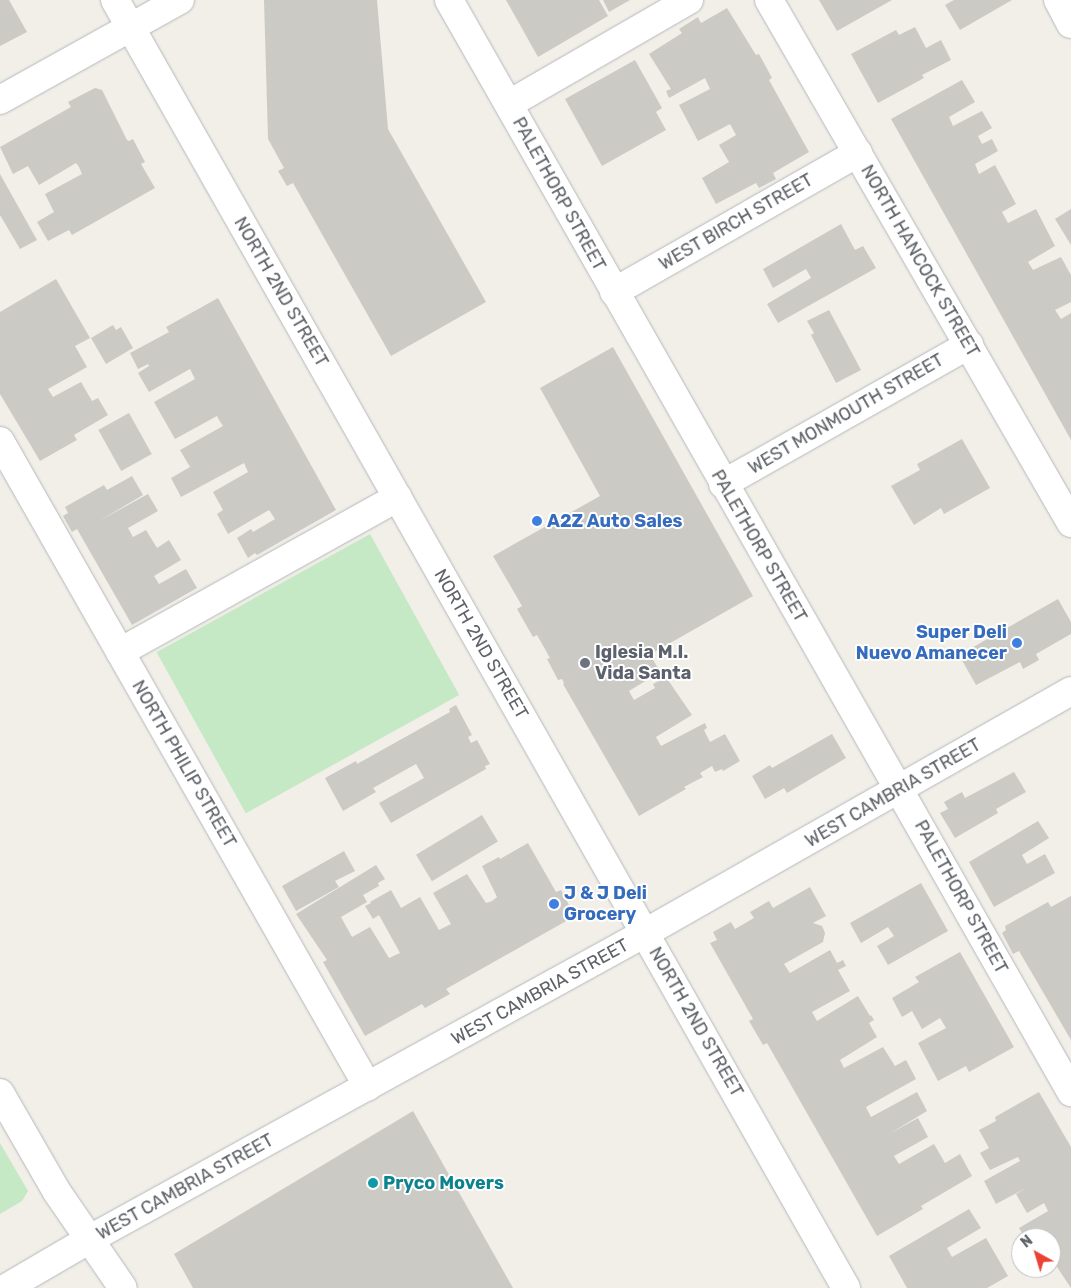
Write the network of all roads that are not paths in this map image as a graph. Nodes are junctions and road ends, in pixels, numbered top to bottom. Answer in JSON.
{"nodes":[{"id":1,"x":115,"y":0,"type":"edge"},
{"id":2,"x":180,"y":0,"type":"edge"},
{"id":3,"x":449,"y":0,"type":"edge"},
{"id":4,"x":689,"y":0,"type":"edge"},
{"id":5,"x":769,"y":0,"type":"edge"},
{"id":6,"x":1058,"y":0,"type":"edge"},
{"id":7,"x":1071,"y":24,"type":"edge"},
{"id":8,"x":131,"y":28,"type":"junction"},
{"id":9,"x":0,"y":100,"type":"edge"},
{"id":10,"x":509,"y":104,"type":"junction"},
{"id":11,"x":858,"y":153,"type":"junction"},
{"id":12,"x":614,"y":292,"type":"junction"},
{"id":13,"x":969,"y":344,"type":"junction"},
{"id":14,"x":0,"y":441,"type":"edge"},
{"id":15,"x":723,"y":484,"type":"junction"},
{"id":16,"x":398,"y":497,"type":"junction"},
{"id":17,"x":1071,"y":523,"type":"edge"},
{"id":18,"x":120,"y":652,"type":"junction"},
{"id":19,"x":1071,"y":691,"type":"edge"},
{"id":20,"x":900,"y":789,"type":"junction"},
{"id":21,"x":645,"y":933,"type":"junction"},
{"id":22,"x":368,"y":1087,"type":"junction"},
{"id":23,"x":1071,"y":1092,"type":"edge"},
{"id":24,"x":0,"y":1093,"type":"edge"},
{"id":25,"x":90,"y":1240,"type":"junction"},
{"id":26,"x":6,"y":1288,"type":"edge"},
{"id":27,"x":123,"y":1288,"type":"edge"},
{"id":28,"x":846,"y":1288,"type":"edge"}],
"edges":[{"from":1,"to":8,"type":"street","name":"NORTH 2ND STREET"},
{"from":2,"to":8,"type":"street"},
{"from":3,"to":10,"type":"street","name":"PALETHORP STREET"},
{"from":4,"to":10,"type":"street"},
{"from":5,"to":11,"type":"street","name":"NORTH HANCOCK STREET"},
{"from":6,"to":7,"type":"street"},
{"from":8,"to":9,"type":"street"},
{"from":8,"to":16,"type":"street","name":"NORTH 2ND STREET"},
{"from":10,"to":12,"type":"street","name":"PALETHORP STREET"},
{"from":11,"to":12,"type":"street","name":"WEST BIRCH STREET"},
{"from":11,"to":13,"type":"street","name":"NORTH HANCOCK STREET"},
{"from":12,"to":15,"type":"street","name":"PALETHORP STREET"},
{"from":13,"to":15,"type":"street","name":"WEST MONMOUTH STREET"},
{"from":13,"to":17,"type":"street","name":"NORTH HANCOCK STREET"},
{"from":14,"to":18,"type":"street","name":"NORTH PHILIP STREET"},
{"from":15,"to":20,"type":"street","name":"PALETHORP STREET"},
{"from":16,"to":18,"type":"street"},
{"from":16,"to":21,"type":"street","name":"NORTH 2ND STREET"},
{"from":18,"to":22,"type":"street","name":"NORTH PHILIP STREET"},
{"from":19,"to":20,"type":"street","name":"WEST CAMBRIA STREET"},
{"from":20,"to":21,"type":"street","name":"WEST CAMBRIA STREET"},
{"from":20,"to":23,"type":"street","name":"PALETHORP STREET"},
{"from":21,"to":22,"type":"street","name":"WEST CAMBRIA STREET"},
{"from":21,"to":28,"type":"street","name":"NORTH 2ND STREET"},
{"from":22,"to":25,"type":"street","name":"WEST CAMBRIA STREET"},
{"from":24,"to":25,"type":"street"},
{"from":25,"to":26,"type":"street","name":"WEST CAMBRIA STREET"},
{"from":25,"to":27,"type":"street"}]}
